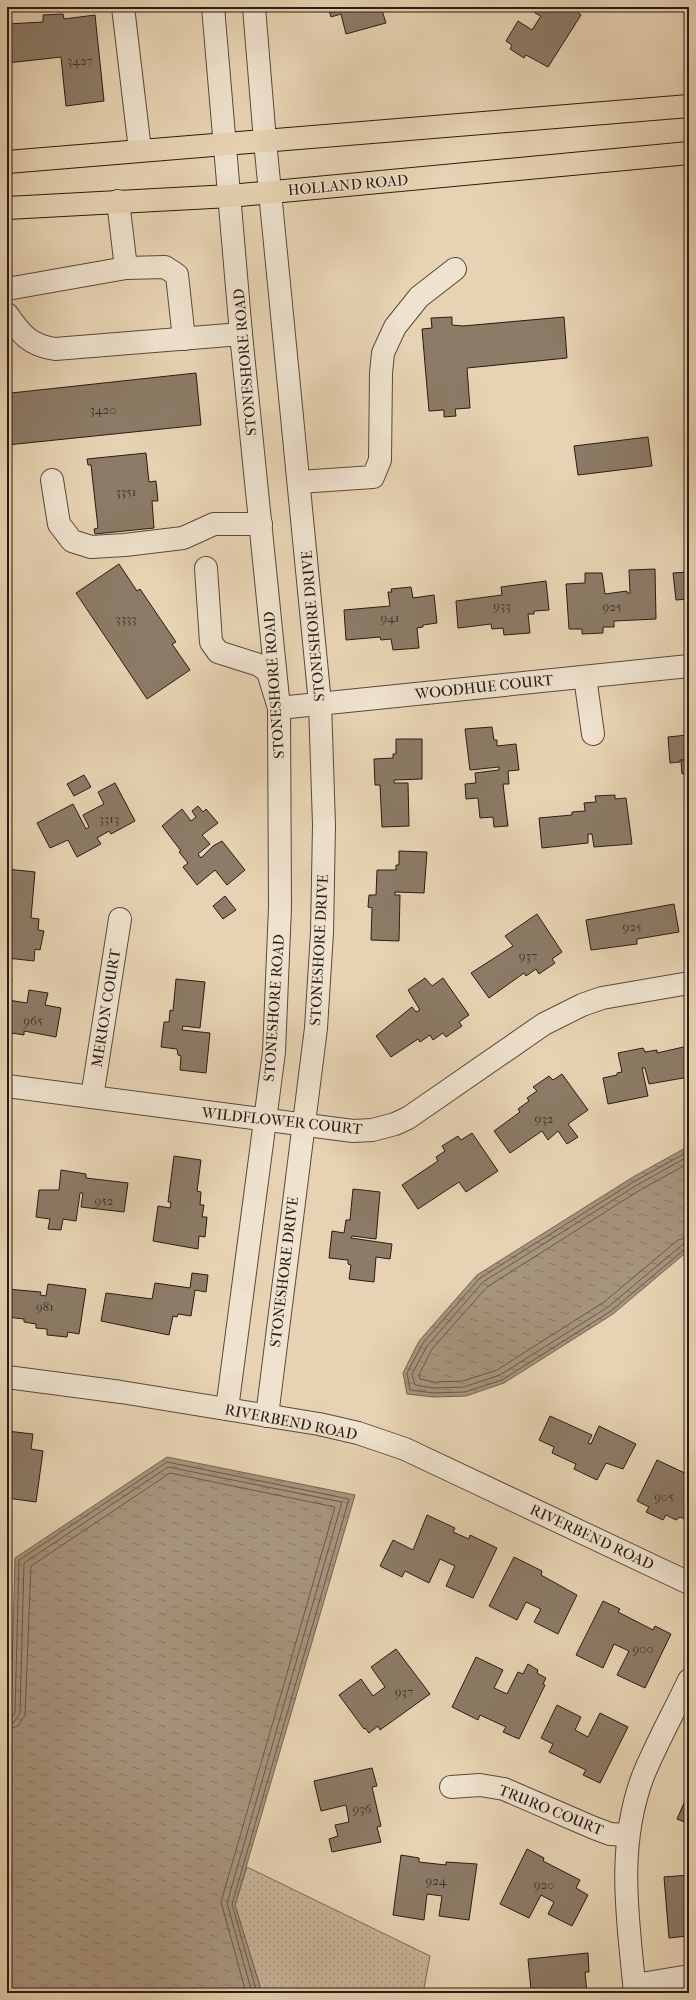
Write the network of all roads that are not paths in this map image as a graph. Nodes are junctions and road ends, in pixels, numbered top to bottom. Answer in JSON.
{"nodes":[{"id":1,"x":123,"y":7,"type":"edge"},
{"id":2,"x":213,"y":7,"type":"edge"},
{"id":3,"x":254,"y":7,"type":"edge"},
{"id":4,"x":689,"y":106,"type":"edge"},
{"id":5,"x":265,"y":141,"type":"junction"},
{"id":6,"x":225,"y":144,"type":"junction"},
{"id":7,"x":140,"y":150,"type":"junction"},
{"id":8,"x":689,"y":153,"type":"edge"},
{"id":9,"x":7,"y":162,"type":"edge"},
{"id":10,"x":270,"y":192,"type":"junction"},
{"id":11,"x":230,"y":196,"type":"junction"},
{"id":12,"x":118,"y":201,"type":"junction"},
{"id":13,"x":7,"y":208,"type":"edge"},
{"id":14,"x":126,"y":268,"type":"junction"},
{"id":15,"x":455,"y":269,"type":"dead end"},
{"id":16,"x":7,"y":289,"type":"edge"},
{"id":17,"x":7,"y":314,"type":"edge"},
{"id":18,"x":241,"y":334,"type":"junction"},
{"id":19,"x":184,"y":339,"type":"junction"},
{"id":20,"x":52,"y":480,"type":"dead end"},
{"id":21,"x":299,"y":482,"type":"junction"},
{"id":22,"x":260,"y":524,"type":"junction"},
{"id":23,"x":206,"y":568,"type":"dead end"},
{"id":24,"x":689,"y":666,"type":"edge"},
{"id":25,"x":585,"y":677,"type":"junction"},
{"id":26,"x":320,"y":703,"type":"junction"},
{"id":27,"x":279,"y":708,"type":"junction"},
{"id":28,"x":593,"y":734,"type":"dead end"},
{"id":29,"x":120,"y":919,"type":"dead end"},
{"id":30,"x":689,"y":983,"type":"edge"},
{"id":31,"x":7,"y":1086,"type":"edge"},
{"id":32,"x":92,"y":1097,"type":"junction"},
{"id":33,"x":264,"y":1120,"type":"junction"},
{"id":34,"x":302,"y":1125,"type":"junction"},
{"id":35,"x":7,"y":1377,"type":"edge"},
{"id":36,"x":227,"y":1409,"type":"junction"},
{"id":37,"x":267,"y":1416,"type":"junction"},
{"id":38,"x":689,"y":1583,"type":"edge"},
{"id":39,"x":689,"y":1680,"type":"edge"},
{"id":40,"x":451,"y":1787,"type":"dead end"},
{"id":41,"x":628,"y":1835,"type":"junction"},
{"id":42,"x":689,"y":1976,"type":"edge"},
{"id":43,"x":635,"y":1989,"type":"edge"}],
"edges":[{"from":1,"to":7,"type":"street"},
{"from":2,"to":6,"type":"street","name":"STONESHORE ROAD"},
{"from":3,"to":5,"type":"street"},
{"from":4,"to":5,"type":"main road"},
{"from":5,"to":6,"type":"main road"},
{"from":5,"to":10,"type":"street"},
{"from":6,"to":7,"type":"main road"},
{"from":6,"to":11,"type":"street","name":"STONESHORE ROAD"},
{"from":7,"to":9,"type":"main road"},
{"from":8,"to":10,"type":"main road","name":"HOLLAND ROAD"},
{"from":10,"to":11,"type":"main road","name":"HOLLAND ROAD"},
{"from":10,"to":21,"type":"street"},
{"from":11,"to":12,"type":"main road","name":"HOLLAND ROAD"},
{"from":11,"to":18,"type":"street","name":"STONESHORE ROAD"},
{"from":12,"to":13,"type":"main road","name":"HOLLAND ROAD"},
{"from":12,"to":14,"type":"street"},
{"from":14,"to":16,"type":"street"},
{"from":14,"to":19,"type":"street"},
{"from":15,"to":21,"type":"street"},
{"from":17,"to":19,"type":"street"},
{"from":18,"to":19,"type":"street"},
{"from":18,"to":22,"type":"street","name":"STONESHORE ROAD"},
{"from":20,"to":22,"type":"street"},
{"from":21,"to":26,"type":"street","name":"STONESHORE DRIVE"},
{"from":22,"to":27,"type":"street","name":"STONESHORE ROAD"},
{"from":23,"to":27,"type":"street"},
{"from":24,"to":25,"type":"street","name":"WOODHUE COURT"},
{"from":25,"to":26,"type":"street","name":"WOODHUE COURT"},
{"from":25,"to":28,"type":"street"},
{"from":26,"to":27,"type":"street","name":"WOODHUE COURT"},
{"from":26,"to":34,"type":"street","name":"STONESHORE DRIVE"},
{"from":27,"to":33,"type":"street","name":"STONESHORE ROAD"},
{"from":29,"to":32,"type":"street","name":"MERION COURT"},
{"from":30,"to":34,"type":"street","name":"WILDFLOWER COURT"},
{"from":31,"to":32,"type":"street","name":"WILDFLOWER COURT"},
{"from":32,"to":33,"type":"street","name":"WILDFLOWER COURT"},
{"from":33,"to":34,"type":"street","name":"WILDFLOWER COURT"},
{"from":33,"to":36,"type":"street","name":"STONESHORE ROAD"},
{"from":34,"to":37,"type":"street","name":"STONESHORE DRIVE"},
{"from":35,"to":36,"type":"street","name":"RIVERBEND ROAD"},
{"from":36,"to":37,"type":"street","name":"RIVERBEND ROAD"},
{"from":37,"to":38,"type":"street","name":"RIVERBEND ROAD"},
{"from":39,"to":41,"type":"street"},
{"from":40,"to":41,"type":"street","name":"TRURO COURT"},
{"from":41,"to":43,"type":"street"},
{"from":42,"to":43,"type":"street"}]}
